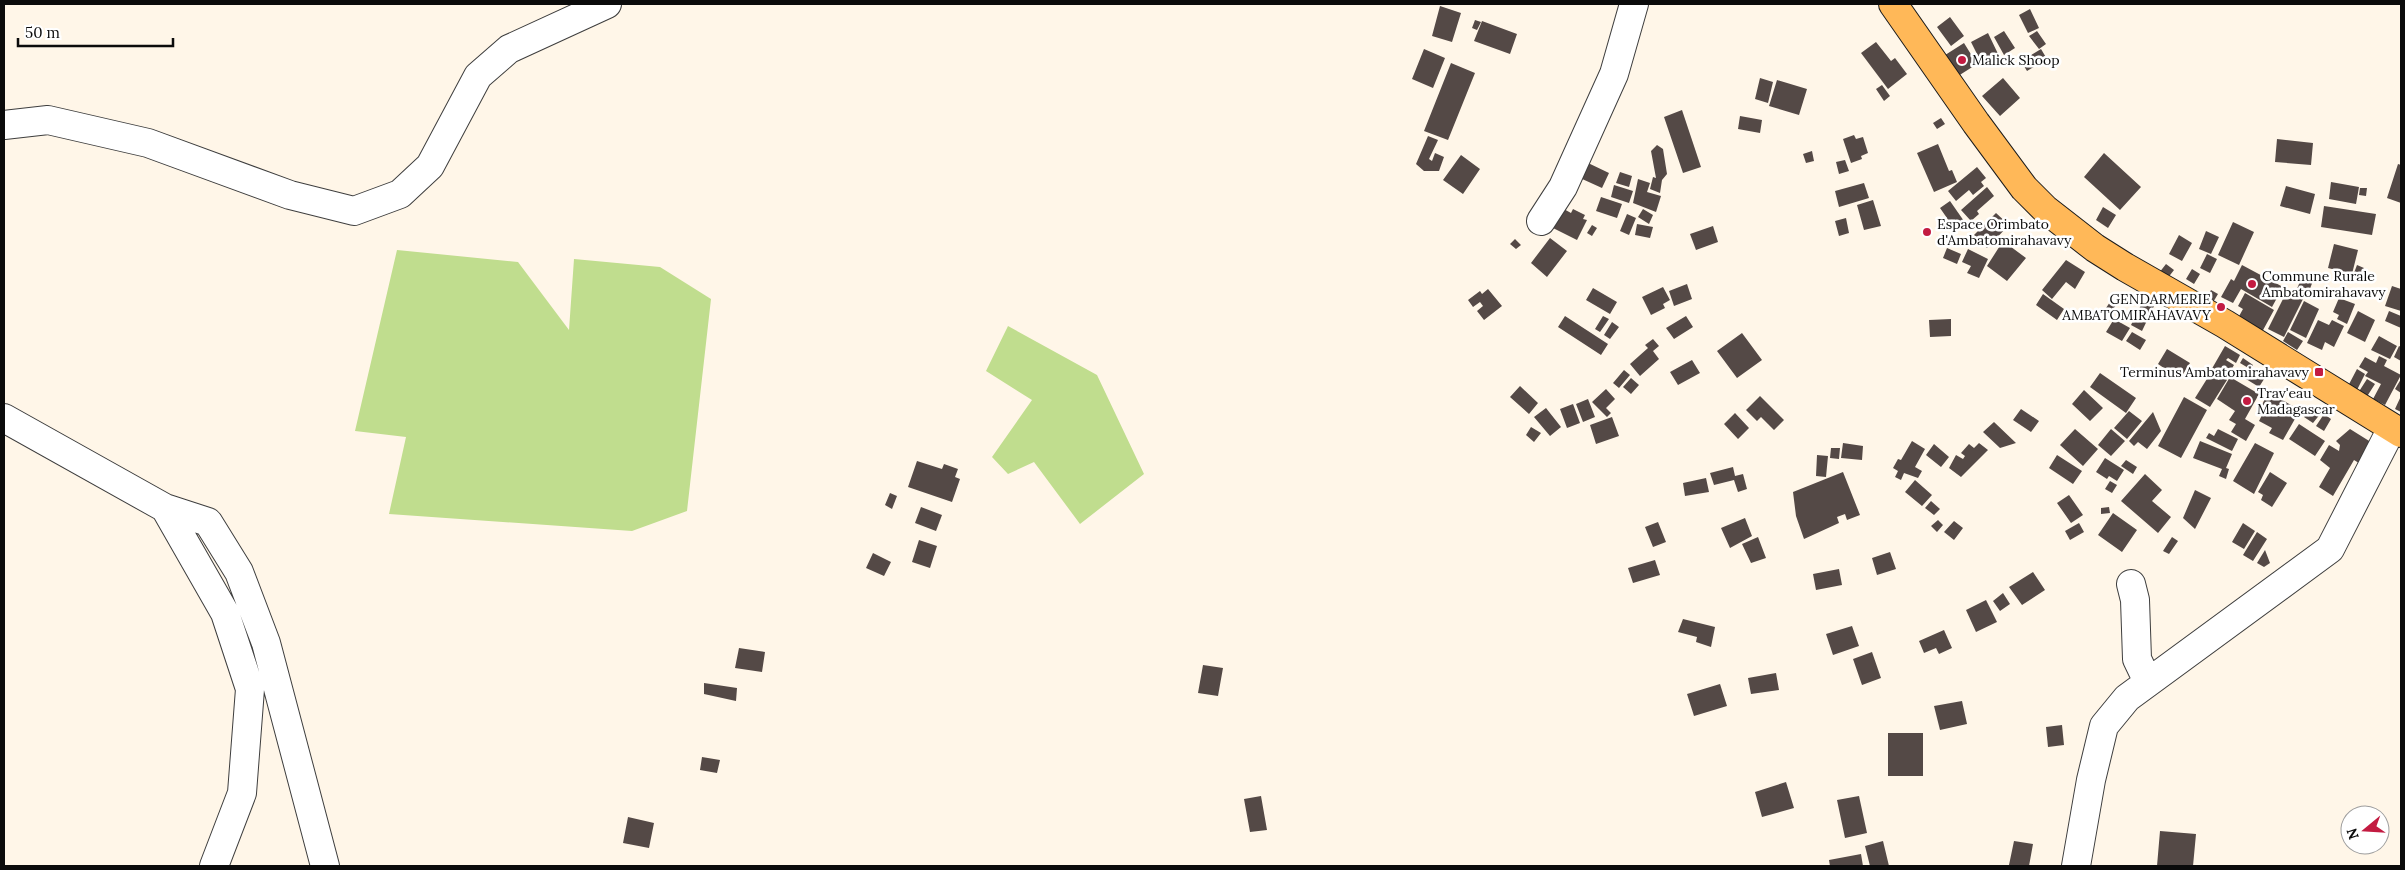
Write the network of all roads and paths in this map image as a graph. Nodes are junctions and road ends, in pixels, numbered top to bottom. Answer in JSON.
{"nodes":[{"id":1,"x":607,"y":4,"type":"edge"},
{"id":2,"x":1634,"y":4,"type":"edge"},
{"id":3,"x":1893,"y":4,"type":"edge"},
{"id":4,"x":4,"y":125,"type":"edge"},
{"id":5,"x":1541,"y":221,"type":"dead end"},
{"id":6,"x":4,"y":418,"type":"edge"},
{"id":7,"x":2396,"y":431,"type":"edge"},
{"id":8,"x":165,"y":508,"type":"junction"},
{"id":9,"x":2131,"y":584,"type":"dead end"},
{"id":10,"x":2148,"y":682,"type":"junction"},
{"id":11,"x":214,"y":866,"type":"edge"},
{"id":12,"x":325,"y":866,"type":"edge"},
{"id":13,"x":2076,"y":866,"type":"edge"}],
"edges":[{"from":1,"to":4,"type":"street"},
{"from":2,"to":5,"type":"street"},
{"from":3,"to":7,"type":"main road"},
{"from":6,"to":8,"type":"street"},
{"from":7,"to":10,"type":"street"},
{"from":8,"to":11,"type":"street"},
{"from":8,"to":12,"type":"street"},
{"from":9,"to":10,"type":"street"},
{"from":10,"to":13,"type":"street"}]}
